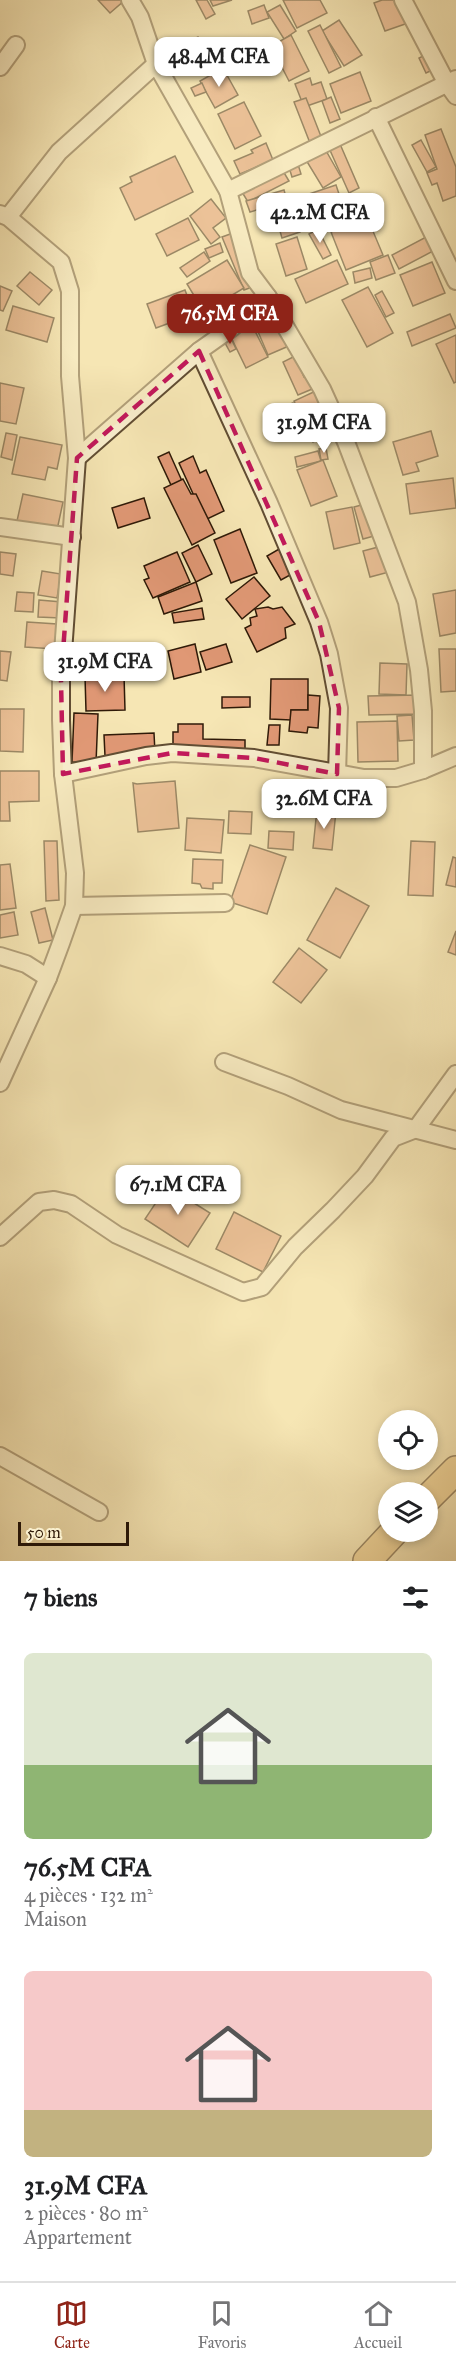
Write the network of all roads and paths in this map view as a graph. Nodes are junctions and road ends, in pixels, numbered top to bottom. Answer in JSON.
{"nodes":[{"id":1,"x":130,"y":0,"type":"edge"},
{"id":2,"x":403,"y":0,"type":"edge"},
{"id":3,"x":16,"y":45,"type":"dead end"},
{"id":4,"x":156,"y":64,"type":"junction"},
{"id":5,"x":0,"y":67,"type":"edge"},
{"id":6,"x":453,"y":86,"type":"edge"},
{"id":7,"x":376,"y":117,"type":"junction"},
{"id":8,"x":228,"y":191,"type":"junction"},
{"id":9,"x":4,"y":216,"type":"edge"},
{"id":10,"x":456,"y":281,"type":"edge"},
{"id":11,"x":268,"y":297,"type":"junction"},
{"id":12,"x":199,"y":351,"type":"junction"},
{"id":13,"x":77,"y":458,"type":"junction"},
{"id":14,"x":0,"y":527,"type":"edge"},
{"id":15,"x":72,"y":537,"type":"junction"},
{"id":16,"x":456,"y":756,"type":"edge"},
{"id":17,"x":423,"y":770,"type":"junction"},
{"id":18,"x":63,"y":774,"type":"junction"},
{"id":19,"x":337,"y":774,"type":"junction"},
{"id":20,"x":225,"y":903,"type":"dead end"},
{"id":21,"x":74,"y":906,"type":"junction"},
{"id":22,"x":0,"y":956,"type":"edge"},
{"id":23,"x":48,"y":978,"type":"junction"},
{"id":24,"x":224,"y":1062,"type":"dead end"},
{"id":25,"x":456,"y":1074,"type":"edge"},
{"id":26,"x":0,"y":1083,"type":"edge"},
{"id":27,"x":416,"y":1129,"type":"junction"},
{"id":28,"x":456,"y":1140,"type":"edge"},
{"id":29,"x":0,"y":1237,"type":"edge"},
{"id":30,"x":0,"y":1456,"type":"edge"},
{"id":31,"x":456,"y":1470,"type":"edge"},
{"id":32,"x":438,"y":1488,"type":"edge"},
{"id":33,"x":99,"y":1512,"type":"dead end"},
{"id":34,"x":385,"y":1542,"type":"edge"},
{"id":35,"x":368,"y":1561,"type":"edge"}],
"edges":[{"from":1,"to":4,"type":"street"},
{"from":2,"to":6,"type":"street"},
{"from":3,"to":5,"type":"street"},
{"from":4,"to":8,"type":"street"},
{"from":4,"to":9,"type":"street"},
{"from":6,"to":7,"type":"street"},
{"from":7,"to":8,"type":"street"},
{"from":7,"to":10,"type":"street"},
{"from":8,"to":11,"type":"street"},
{"from":9,"to":13,"type":"street"},
{"from":11,"to":12,"type":"street"},
{"from":11,"to":17,"type":"street"},
{"from":12,"to":13,"type":"street"},
{"from":12,"to":19,"type":"street"},
{"from":13,"to":15,"type":"street"},
{"from":14,"to":15,"type":"street"},
{"from":15,"to":18,"type":"street"},
{"from":16,"to":17,"type":"street"},
{"from":17,"to":19,"type":"street"},
{"from":18,"to":19,"type":"street"},
{"from":18,"to":21,"type":"street"},
{"from":20,"to":21,"type":"street"},
{"from":21,"to":23,"type":"street"},
{"from":22,"to":23,"type":"street"},
{"from":23,"to":26,"type":"street"},
{"from":24,"to":27,"type":"street"},
{"from":25,"to":27,"type":"street"},
{"from":27,"to":28,"type":"street"},
{"from":27,"to":29,"type":"street"},
{"from":30,"to":33,"type":"street"},
{"from":31,"to":32,"type":"highway"},
{"from":34,"to":35,"type":"highway"}]}
